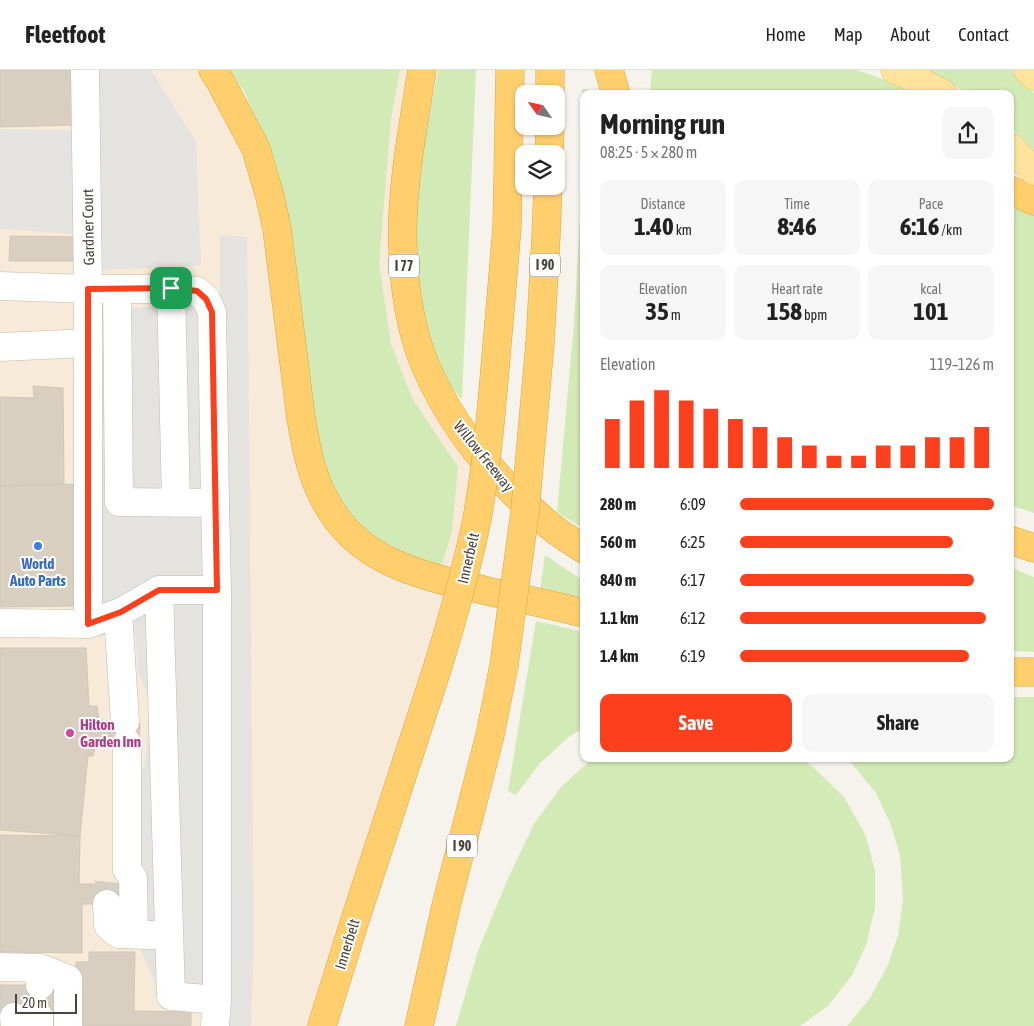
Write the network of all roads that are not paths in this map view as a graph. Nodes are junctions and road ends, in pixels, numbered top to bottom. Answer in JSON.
{"nodes":[{"id":1,"x":85,"y":70,"type":"edge"},
{"id":2,"x":213,"y":70,"type":"edge"},
{"id":3,"x":510,"y":70,"type":"edge"},
{"id":4,"x":550,"y":70,"type":"edge"},
{"id":5,"x":609,"y":70,"type":"edge"},
{"id":6,"x":895,"y":70,"type":"edge"},
{"id":7,"x":1028,"y":70,"type":"edge"},
{"id":8,"x":1034,"y":76,"type":"edge"},
{"id":9,"x":421,"y":78,"type":"edge"},
{"id":10,"x":550,"y":85,"type":"edge"},
{"id":11,"x":615,"y":90,"type":"edge"},
{"id":12,"x":936,"y":90,"type":"edge"},
{"id":13,"x":1014,"y":150,"type":"edge"},
{"id":14,"x":1034,"y":171,"type":"edge"},
{"id":15,"x":1014,"y":192,"type":"edge"},
{"id":16,"x":548,"y":195,"type":"edge"},
{"id":17,"x":1034,"y":201,"type":"edge"},
{"id":18,"x":0,"y":286,"type":"edge"},
{"id":19,"x":88,"y":289,"type":"junction"},
{"id":20,"x":117,"y":289,"type":"junction"},
{"id":21,"x":184,"y":290,"type":"junction"},
{"id":22,"x":88,"y":343,"type":"junction"},
{"id":23,"x":0,"y":347,"type":"edge"},
{"id":24,"x":176,"y":503,"type":"junction"},
{"id":25,"x":216,"y":508,"type":"junction"},
{"id":26,"x":1014,"y":541,"type":"edge"},
{"id":27,"x":580,"y":546,"type":"edge"},
{"id":28,"x":1034,"y":548,"type":"edge"},
{"id":29,"x":159,"y":590,"type":"junction"},
{"id":30,"x":217,"y":590,"type":"junction"},
{"id":31,"x":580,"y":611,"type":"edge"},
{"id":32,"x":118,"y":613,"type":"junction"},
{"id":33,"x":0,"y":623,"type":"edge"},
{"id":34,"x":88,"y":624,"type":"junction"},
{"id":35,"x":1014,"y":672,"type":"edge"},
{"id":36,"x":1034,"y":672,"type":"edge"},
{"id":37,"x":114,"y":885,"type":"junction"},
{"id":38,"x":134,"y":934,"type":"junction"},
{"id":39,"x":169,"y":936,"type":"junction"},
{"id":40,"x":22,"y":974,"type":"edge"},
{"id":41,"x":216,"y":1013,"type":"edge"},
{"id":42,"x":322,"y":1024,"type":"edge"},
{"id":43,"x":68,"y":1026,"type":"edge"},
{"id":44,"x":419,"y":1026,"type":"edge"}],
"edges":[{"from":1,"to":19,"type":"street","name":"Gardner Court"},
{"from":2,"to":31,"type":"highway"},
{"from":3,"to":42,"type":"highway","name":"Innerbelt","bridge":true},
{"from":4,"to":10,"type":"highway"},
{"from":5,"to":11,"type":"highway"},
{"from":6,"to":12,"type":"main road"},
{"from":7,"to":8,"type":"main road"},
{"from":9,"to":27,"type":"highway","name":"Willow Freeway","number":"I 77","bridge":true},
{"from":13,"to":14,"type":"main road"},
{"from":15,"to":17,"type":"highway"},
{"from":16,"to":44,"type":"highway","number":"I 90","bridge":true},
{"from":18,"to":19,"type":"street"},
{"from":19,"to":20,"type":"street"},
{"from":19,"to":22,"type":"street","name":"Gardner Court"},
{"from":20,"to":21,"type":"street"},
{"from":20,"to":24,"type":"street"},
{"from":21,"to":24,"type":"street"},
{"from":21,"to":25,"type":"street"},
{"from":22,"to":23,"type":"street"},
{"from":22,"to":34,"type":"street","name":"Gardner Court"},
{"from":24,"to":25,"type":"street"},
{"from":25,"to":30,"type":"street"},
{"from":26,"to":28,"type":"highway"},
{"from":29,"to":30,"type":"street"},
{"from":29,"to":32,"type":"street"},
{"from":29,"to":39,"type":"street"},
{"from":30,"to":41,"type":"street"},
{"from":32,"to":34,"type":"street"},
{"from":32,"to":37,"type":"street"},
{"from":33,"to":34,"type":"street"},
{"from":35,"to":36,"type":"highway"},
{"from":37,"to":38,"type":"street"},
{"from":37,"to":38,"type":"street"},
{"from":38,"to":39,"type":"street"},
{"from":39,"to":41,"type":"street"},
{"from":40,"to":43,"type":"street"}]}
